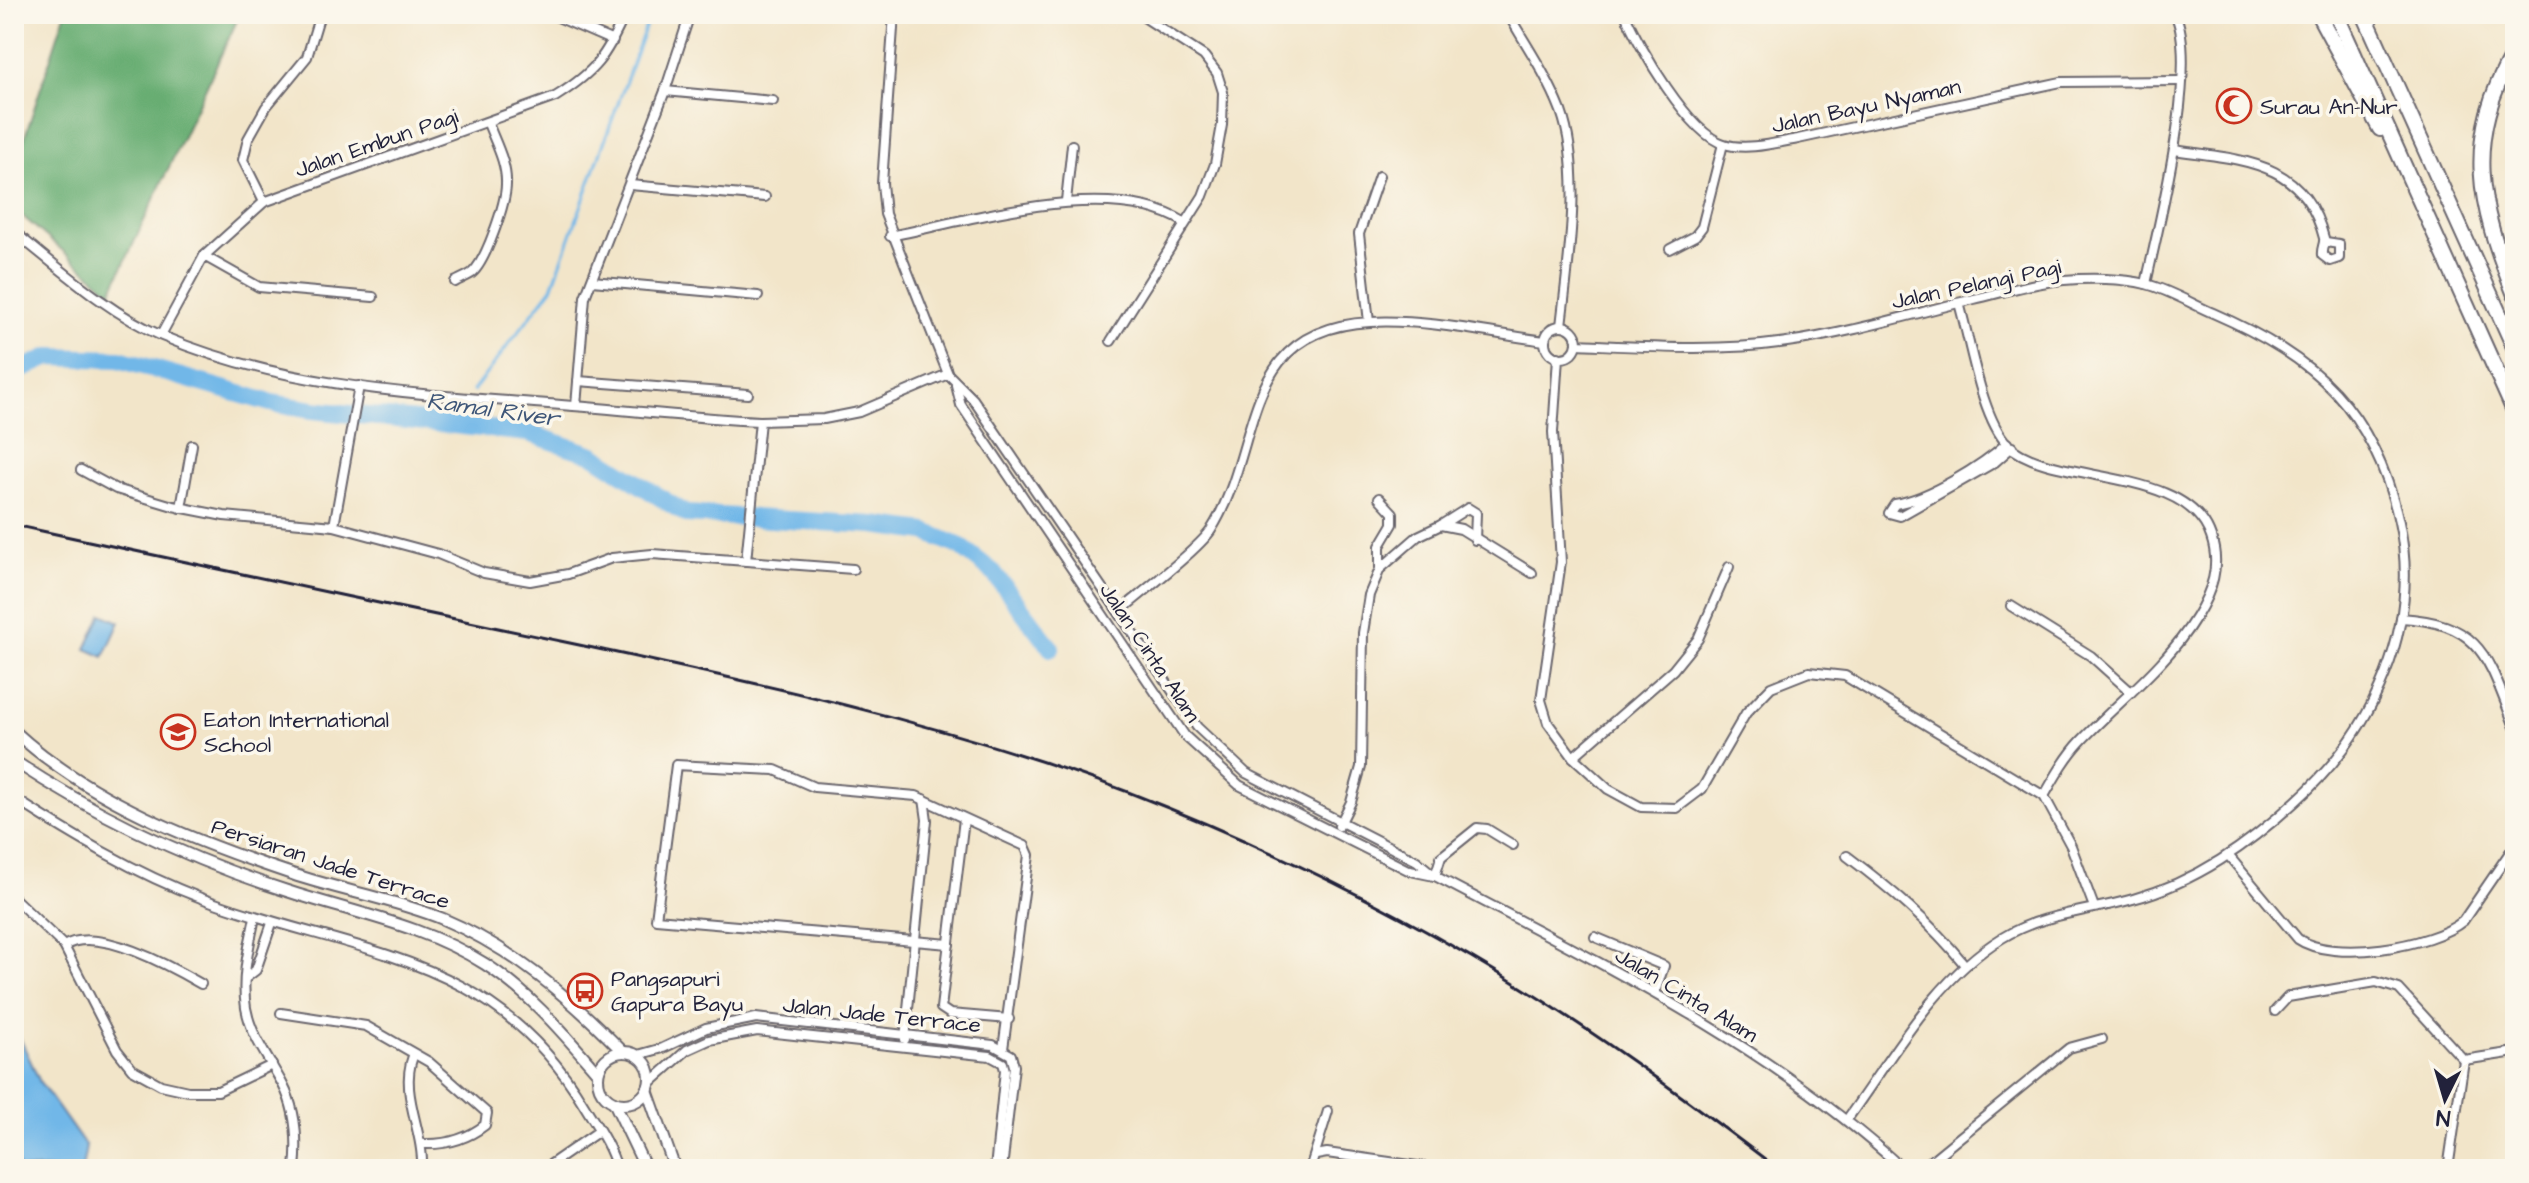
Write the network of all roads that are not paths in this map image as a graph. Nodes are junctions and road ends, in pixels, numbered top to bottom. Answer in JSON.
{"nodes":[{"id":1,"x":320,"y":14,"type":"edge"},
{"id":2,"x":551,"y":14,"type":"edge"},
{"id":3,"x":625,"y":14,"type":"edge"},
{"id":4,"x":690,"y":14,"type":"edge"},
{"id":5,"x":894,"y":14,"type":"edge"},
{"id":6,"x":1139,"y":14,"type":"edge"},
{"id":7,"x":1508,"y":14,"type":"edge"},
{"id":8,"x":1625,"y":14,"type":"edge"},
{"id":9,"x":2175,"y":14,"type":"edge"},
{"id":10,"x":2318,"y":14,"type":"edge"},
{"id":11,"x":2336,"y":14,"type":"edge"},
{"id":12,"x":2364,"y":14,"type":"edge"},
{"id":13,"x":613,"y":41,"type":"junction"},
{"id":14,"x":2515,"y":50,"type":"edge"},
{"id":15,"x":2180,"y":81,"type":"junction"},
{"id":16,"x":665,"y":91,"type":"junction"},
{"id":17,"x":773,"y":101,"type":"dead end"},
{"id":18,"x":488,"y":123,"type":"junction"},
{"id":19,"x":1723,"y":144,"type":"junction"},
{"id":20,"x":1072,"y":145,"type":"dead end"},
{"id":21,"x":2174,"y":150,"type":"junction"},
{"id":22,"x":1379,"y":176,"type":"dead end"},
{"id":23,"x":630,"y":185,"type":"junction"},
{"id":24,"x":765,"y":197,"type":"dead end"},
{"id":25,"x":1066,"y":201,"type":"junction"},
{"id":26,"x":264,"y":202,"type":"junction"},
{"id":27,"x":1184,"y":222,"type":"junction"},
{"id":28,"x":2436,"y":231,"type":"junction"},
{"id":29,"x":18,"y":235,"type":"edge"},
{"id":30,"x":890,"y":236,"type":"junction"},
{"id":31,"x":2326,"y":242,"type":"dead end"},
{"id":32,"x":14,"y":248,"type":"edge"},
{"id":33,"x":1670,"y":249,"type":"dead end"},
{"id":34,"x":204,"y":256,"type":"junction"},
{"id":35,"x":592,"y":281,"type":"junction"},
{"id":36,"x":455,"y":282,"type":"dead end"},
{"id":37,"x":2146,"y":284,"type":"junction"},
{"id":38,"x":2515,"y":295,"type":"edge"},
{"id":39,"x":758,"y":296,"type":"dead end"},
{"id":40,"x":373,"y":297,"type":"dead end"},
{"id":41,"x":1959,"y":303,"type":"junction"},
{"id":42,"x":1369,"y":322,"type":"junction"},
{"id":43,"x":1561,"y":326,"type":"junction"},
{"id":44,"x":161,"y":335,"type":"junction"},
{"id":45,"x":1111,"y":341,"type":"dead end"},
{"id":46,"x":1545,"y":341,"type":"junction"},
{"id":47,"x":1577,"y":344,"type":"junction"},
{"id":48,"x":2515,"y":349,"type":"edge"},
{"id":49,"x":1558,"y":357,"type":"junction"},
{"id":50,"x":948,"y":374,"type":"junction"},
{"id":51,"x":578,"y":381,"type":"junction"},
{"id":52,"x":956,"y":385,"type":"junction"},
{"id":53,"x":359,"y":386,"type":"junction"},
{"id":54,"x":748,"y":394,"type":"dead end"},
{"id":55,"x":576,"y":406,"type":"junction"},
{"id":56,"x":2515,"y":413,"type":"edge"},
{"id":57,"x":760,"y":421,"type":"junction"},
{"id":58,"x":192,"y":445,"type":"dead end"},
{"id":59,"x":2009,"y":445,"type":"junction"},
{"id":60,"x":81,"y":470,"type":"dead end"},
{"id":61,"x":1379,"y":498,"type":"dead end"},
{"id":62,"x":181,"y":508,"type":"junction"},
{"id":63,"x":1441,"y":525,"type":"junction"},
{"id":64,"x":334,"y":526,"type":"junction"},
{"id":65,"x":1475,"y":540,"type":"junction"},
{"id":66,"x":747,"y":558,"type":"junction"},
{"id":67,"x":1729,"y":567,"type":"dead end"},
{"id":68,"x":853,"y":569,"type":"dead end"},
{"id":69,"x":1380,"y":569,"type":"junction"},
{"id":70,"x":1532,"y":573,"type":"dead end"},
{"id":71,"x":2011,"y":606,"type":"dead end"},
{"id":72,"x":1120,"y":611,"type":"junction"},
{"id":73,"x":2401,"y":618,"type":"junction"},
{"id":74,"x":2131,"y":692,"type":"junction"},
{"id":75,"x":2515,"y":727,"type":"edge"},
{"id":76,"x":14,"y":731,"type":"edge"},
{"id":77,"x":1573,"y":757,"type":"junction"},
{"id":78,"x":14,"y":761,"type":"edge"},
{"id":79,"x":2044,"y":796,"type":"junction"},
{"id":80,"x":14,"y":798,"type":"edge"},
{"id":81,"x":924,"y":799,"type":"junction"},
{"id":82,"x":964,"y":819,"type":"junction"},
{"id":83,"x":1340,"y":823,"type":"junction"},
{"id":84,"x":1335,"y":834,"type":"junction"},
{"id":85,"x":1513,"y":845,"type":"dead end"},
{"id":86,"x":2515,"y":845,"type":"edge"},
{"id":87,"x":2228,"y":855,"type":"junction"},
{"id":88,"x":1847,"y":856,"type":"dead end"},
{"id":89,"x":1435,"y":876,"type":"junction"},
{"id":90,"x":14,"y":898,"type":"edge"},
{"id":91,"x":2094,"y":907,"type":"junction"},
{"id":92,"x":255,"y":917,"type":"junction"},
{"id":93,"x":272,"y":923,"type":"junction"},
{"id":94,"x":1595,"y":937,"type":"dead end"},
{"id":95,"x":914,"y":942,"type":"junction"},
{"id":96,"x":949,"y":944,"type":"junction"},
{"id":97,"x":64,"y":946,"type":"junction"},
{"id":98,"x":1965,"y":965,"type":"junction"},
{"id":99,"x":247,"y":977,"type":"junction"},
{"id":100,"x":201,"y":984,"type":"dead end"},
{"id":101,"x":1655,"y":992,"type":"junction"},
{"id":102,"x":2275,"y":1011,"type":"dead end"},
{"id":103,"x":281,"y":1013,"type":"dead end"},
{"id":104,"x":1009,"y":1019,"type":"junction"},
{"id":105,"x":903,"y":1034,"type":"junction"},
{"id":106,"x":2102,"y":1039,"type":"dead end"},
{"id":107,"x":886,"y":1045,"type":"junction"},
{"id":108,"x":915,"y":1048,"type":"junction"},
{"id":109,"x":1003,"y":1049,"type":"junction"},
{"id":110,"x":622,"y":1051,"type":"junction"},
{"id":111,"x":2515,"y":1052,"type":"edge"},
{"id":112,"x":638,"y":1055,"type":"junction"},
{"id":113,"x":413,"y":1056,"type":"junction"},
{"id":114,"x":2464,"y":1060,"type":"junction"},
{"id":115,"x":272,"y":1065,"type":"junction"},
{"id":116,"x":598,"y":1073,"type":"junction"},
{"id":117,"x":649,"y":1087,"type":"junction"},
{"id":118,"x":614,"y":1102,"type":"junction"},
{"id":119,"x":1328,"y":1111,"type":"dead end"},
{"id":120,"x":1848,"y":1118,"type":"junction"},
{"id":121,"x":599,"y":1131,"type":"junction"},
{"id":122,"x":423,"y":1144,"type":"junction"},
{"id":123,"x":1316,"y":1155,"type":"junction"},
{"id":124,"x":616,"y":1166,"type":"edge"},
{"id":125,"x":295,"y":1169,"type":"edge"},
{"id":126,"x":422,"y":1169,"type":"edge"},
{"id":127,"x":544,"y":1169,"type":"edge"},
{"id":128,"x":603,"y":1169,"type":"edge"},
{"id":129,"x":646,"y":1169,"type":"edge"},
{"id":130,"x":675,"y":1169,"type":"edge"},
{"id":131,"x":995,"y":1169,"type":"edge"},
{"id":132,"x":1002,"y":1169,"type":"edge"},
{"id":133,"x":1310,"y":1169,"type":"edge"},
{"id":134,"x":1438,"y":1169,"type":"edge"},
{"id":135,"x":1903,"y":1169,"type":"edge"},
{"id":136,"x":1921,"y":1169,"type":"edge"},
{"id":137,"x":2448,"y":1169,"type":"edge"}],
"edges":[{"from":1,"to":26,"type":"street"},
{"from":2,"to":13,"type":"street"},
{"from":3,"to":13,"type":"street","name":"Jalan Embun Pagi"},
{"from":4,"to":16,"type":"street"},
{"from":5,"to":30,"type":"street","name":"Jalan Cinta Alam"},
{"from":6,"to":27,"type":"street"},
{"from":7,"to":43,"type":"street"},
{"from":8,"to":19,"type":"street"},
{"from":9,"to":15,"type":"street"},
{"from":10,"to":28,"type":"highway"},
{"from":11,"to":28,"type":"highway"},
{"from":12,"to":48,"type":"highway"},
{"from":13,"to":18,"type":"street","name":"Jalan Embun Pagi"},
{"from":14,"to":38,"type":"highway"},
{"from":15,"to":19,"type":"street","name":"Jalan Bayu Nyaman"},
{"from":15,"to":21,"type":"street"},
{"from":16,"to":17,"type":"street"},
{"from":16,"to":23,"type":"street"},
{"from":18,"to":26,"type":"street","name":"Jalan Embun Pagi"},
{"from":18,"to":36,"type":"street"},
{"from":19,"to":33,"type":"street"},
{"from":20,"to":25,"type":"street"},
{"from":21,"to":31,"type":"street"},
{"from":21,"to":37,"type":"street"},
{"from":22,"to":42,"type":"street"},
{"from":23,"to":24,"type":"street"},
{"from":23,"to":35,"type":"street"},
{"from":25,"to":27,"type":"street"},
{"from":25,"to":30,"type":"street"},
{"from":26,"to":34,"type":"street","name":"Jalan Embun Pagi"},
{"from":27,"to":45,"type":"street"},
{"from":28,"to":56,"type":"highway"},
{"from":29,"to":32,"type":"street"},
{"from":29,"to":44,"type":"street"},
{"from":30,"to":50,"type":"street","name":"Jalan Cinta Alam"},
{"from":34,"to":40,"type":"street"},
{"from":34,"to":44,"type":"street","name":"Jalan Embun Pagi"},
{"from":35,"to":39,"type":"street"},
{"from":35,"to":51,"type":"street"},
{"from":37,"to":41,"type":"street","name":"Jalan Pelangi Pagi"},
{"from":37,"to":73,"type":"street","name":"Jalan Pelangi Pagi"},
{"from":41,"to":47,"type":"street","name":"Jalan Pelangi Pagi"},
{"from":41,"to":59,"type":"street"},
{"from":42,"to":46,"type":"street"},
{"from":42,"to":72,"type":"street"},
{"from":43,"to":46,"type":"street"},
{"from":43,"to":47,"type":"street"},
{"from":44,"to":53,"type":"street"},
{"from":46,"to":49,"type":"street"},
{"from":47,"to":49,"type":"street"},
{"from":49,"to":77,"type":"street"},
{"from":50,"to":52,"type":"street","name":"Jalan Cinta Alam"},
{"from":50,"to":57,"type":"street"},
{"from":51,"to":54,"type":"street"},
{"from":51,"to":55,"type":"street"},
{"from":52,"to":72,"type":"street","name":"Jalan Cinta Alam"},
{"from":52,"to":84,"type":"street","name":"Jalan Cinta Alam"},
{"from":53,"to":55,"type":"street"},
{"from":53,"to":64,"type":"street"},
{"from":55,"to":57,"type":"street"},
{"from":57,"to":66,"type":"street"},
{"from":58,"to":62,"type":"street"},
{"from":59,"to":59,"type":"street"},
{"from":59,"to":74,"type":"street"},
{"from":60,"to":62,"type":"street"},
{"from":61,"to":69,"type":"street"},
{"from":62,"to":64,"type":"street"},
{"from":63,"to":65,"type":"street"},
{"from":63,"to":65,"type":"street"},
{"from":63,"to":69,"type":"street"},
{"from":64,"to":66,"type":"street"},
{"from":65,"to":70,"type":"street"},
{"from":66,"to":68,"type":"street"},
{"from":67,"to":77,"type":"street"},
{"from":69,"to":83,"type":"street"},
{"from":71,"to":74,"type":"street"},
{"from":72,"to":83,"type":"street","name":"Jalan Cinta Alam"},
{"from":73,"to":75,"type":"street"},
{"from":73,"to":87,"type":"street","name":"Jalan Pelangi Pagi"},
{"from":74,"to":79,"type":"street"},
{"from":76,"to":110,"type":"street","name":"Persiaran Jade Terrace"},
{"from":77,"to":79,"type":"street"},
{"from":78,"to":116,"type":"street","name":"Persiaran Jade Terrace"},
{"from":79,"to":91,"type":"street"},
{"from":80,"to":92,"type":"street"},
{"from":81,"to":82,"type":"street"},
{"from":81,"to":95,"type":"street"},
{"from":81,"to":95,"type":"street"},
{"from":82,"to":96,"type":"street"},
{"from":82,"to":104,"type":"street"},
{"from":83,"to":84,"type":"street"},
{"from":83,"to":89,"type":"street","name":"Jalan Cinta Alam"},
{"from":84,"to":89,"type":"street","name":"Jalan Cinta Alam"},
{"from":85,"to":89,"type":"street"},
{"from":86,"to":87,"type":"street"},
{"from":87,"to":91,"type":"street","name":"Jalan Pelangi Pagi"},
{"from":88,"to":98,"type":"street"},
{"from":89,"to":101,"type":"street","name":"Jalan Cinta Alam"},
{"from":90,"to":97,"type":"street"},
{"from":91,"to":98,"type":"street","name":"Jalan Pelangi Pagi"},
{"from":92,"to":93,"type":"street"},
{"from":92,"to":99,"type":"street"},
{"from":93,"to":99,"type":"street"},
{"from":93,"to":121,"type":"street"},
{"from":94,"to":101,"type":"street"},
{"from":95,"to":96,"type":"street"},
{"from":95,"to":105,"type":"street"},
{"from":96,"to":104,"type":"street"},
{"from":97,"to":100,"type":"street"},
{"from":97,"to":115,"type":"street"},
{"from":98,"to":120,"type":"street","name":"Jalan Pelangi Pagi"},
{"from":99,"to":115,"type":"street"},
{"from":101,"to":120,"type":"street","name":"Jalan Cinta Alam"},
{"from":102,"to":114,"type":"street"},
{"from":103,"to":113,"type":"street"},
{"from":104,"to":109,"type":"street"},
{"from":105,"to":107,"type":"street"},
{"from":105,"to":108,"type":"street"},
{"from":105,"to":109,"type":"street","name":"Jalan Jade Terrace"},
{"from":105,"to":112,"type":"street","name":"Jalan Jade Terrace"},
{"from":106,"to":136,"type":"street"},
{"from":107,"to":108,"type":"street","name":"Jalan Jade Terrace"},
{"from":107,"to":117,"type":"street","name":"Jalan Jade Terrace"},
{"from":108,"to":131,"type":"street","name":"Jalan Jade Terrace"},
{"from":109,"to":132,"type":"street","name":"Jalan Jade Terrace"},
{"from":110,"to":112,"type":"street"},
{"from":110,"to":116,"type":"street"},
{"from":111,"to":114,"type":"street"},
{"from":112,"to":117,"type":"street"},
{"from":113,"to":122,"type":"street"},
{"from":113,"to":122,"type":"street"},
{"from":114,"to":137,"type":"street"},
{"from":115,"to":125,"type":"street"},
{"from":116,"to":118,"type":"street"},
{"from":117,"to":118,"type":"street"},
{"from":117,"to":130,"type":"street"},
{"from":118,"to":129,"type":"street"},
{"from":119,"to":123,"type":"street"},
{"from":120,"to":135,"type":"street","name":"Jalan Cinta Alam"},
{"from":121,"to":124,"type":"street"},
{"from":121,"to":127,"type":"street"},
{"from":122,"to":126,"type":"street"},
{"from":123,"to":133,"type":"street"},
{"from":123,"to":134,"type":"street"},
{"from":124,"to":128,"type":"street"}]}
